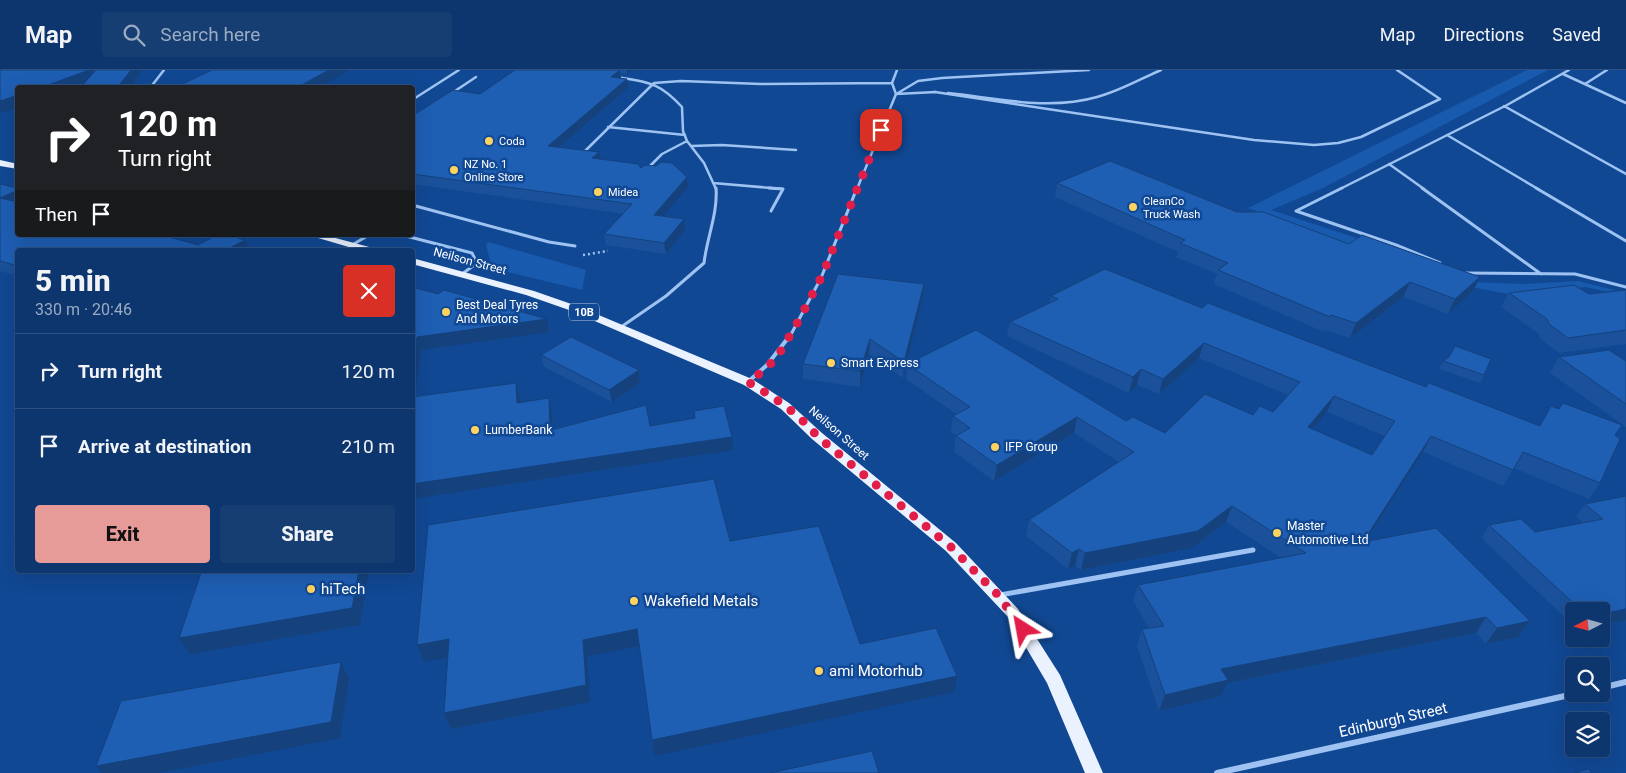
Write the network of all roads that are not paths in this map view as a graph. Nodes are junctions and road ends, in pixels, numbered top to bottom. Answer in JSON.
{"nodes":[{"id":1,"x":164,"y":70,"type":"edge"},
{"id":2,"x":460,"y":70,"type":"edge"},
{"id":3,"x":897,"y":70,"type":"edge"},
{"id":4,"x":1089,"y":70,"type":"edge"},
{"id":5,"x":1161,"y":70,"type":"edge"},
{"id":6,"x":1397,"y":70,"type":"edge"},
{"id":7,"x":1569,"y":70,"type":"edge"},
{"id":8,"x":1607,"y":70,"type":"edge"},
{"id":9,"x":1563,"y":74,"type":"junction"},
{"id":10,"x":611,"y":76,"type":"edge"},
{"id":11,"x":476,"y":77,"type":"dead end"},
{"id":12,"x":654,"y":83,"type":"junction"},
{"id":13,"x":892,"y":83,"type":"junction"},
{"id":14,"x":1584,"y":84,"type":"junction"},
{"id":15,"x":152,"y":85,"type":"edge"},
{"id":16,"x":934,"y":92,"type":"junction"},
{"id":17,"x":896,"y":94,"type":"junction"},
{"id":18,"x":415,"y":98,"type":"edge"},
{"id":19,"x":444,"y":98,"type":"edge"},
{"id":20,"x":1626,"y":103,"type":"edge"},
{"id":21,"x":1504,"y":106,"type":"junction"},
{"id":22,"x":608,"y":127,"type":"junction"},
{"id":23,"x":684,"y":135,"type":"junction"},
{"id":24,"x":1447,"y":135,"type":"junction"},
{"id":25,"x":687,"y":141,"type":"junction"},
{"id":26,"x":691,"y":146,"type":"junction"},
{"id":27,"x":796,"y":150,"type":"dead end"},
{"id":28,"x":582,"y":154,"type":"edge"},
{"id":29,"x":0,"y":163,"type":"edge"},
{"id":30,"x":1389,"y":164,"type":"junction"},
{"id":31,"x":15,"y":166,"type":"edge"},
{"id":32,"x":642,"y":174,"type":"edge"},
{"id":33,"x":1626,"y":174,"type":"edge"},
{"id":34,"x":713,"y":183,"type":"junction"},
{"id":35,"x":415,"y":206,"type":"edge"},
{"id":36,"x":771,"y":211,"type":"dead end"},
{"id":37,"x":321,"y":237,"type":"edge"},
{"id":38,"x":366,"y":237,"type":"edge"},
{"id":39,"x":410,"y":237,"type":"edge"},
{"id":40,"x":1626,"y":241,"type":"edge"},
{"id":41,"x":352,"y":245,"type":"junction"},
{"id":42,"x":575,"y":246,"type":"dead end"},
{"id":43,"x":363,"y":248,"type":"edge"},
{"id":44,"x":415,"y":262,"type":"edge"},
{"id":45,"x":1441,"y":263,"type":"edge"},
{"id":46,"x":1460,"y":271,"type":"edge"},
{"id":47,"x":462,"y":274,"type":"junction"},
{"id":48,"x":1541,"y":274,"type":"junction"},
{"id":49,"x":1626,"y":287,"type":"edge"},
{"id":50,"x":621,"y":327,"type":"junction"},
{"id":51,"x":748,"y":382,"type":"junction"},
{"id":52,"x":1253,"y":550,"type":"dead end"},
{"id":53,"x":998,"y":595,"type":"junction"},
{"id":54,"x":1626,"y":682,"type":"edge"},
{"id":55,"x":1610,"y":686,"type":"edge"},
{"id":56,"x":1565,"y":696,"type":"edge"},
{"id":57,"x":1094,"y":773,"type":"edge"},
{"id":58,"x":1217,"y":773,"type":"edge"}],
"edges":[{"from":1,"to":15,"type":"lane"},
{"from":2,"to":18,"type":"lane"},
{"from":3,"to":13,"type":"lane"},
{"from":4,"to":17,"type":"lane"},
{"from":5,"to":16,"type":"lane"},
{"from":6,"to":16,"type":"lane"},
{"from":7,"to":9,"type":"lane"},
{"from":8,"to":14,"type":"lane"},
{"from":9,"to":14,"type":"lane"},
{"from":9,"to":21,"type":"lane"},
{"from":10,"to":12,"type":"lane"},
{"from":11,"to":19,"type":"lane"},
{"from":12,"to":13,"type":"lane"},
{"from":12,"to":22,"type":"lane"},
{"from":12,"to":23,"type":"lane"},
{"from":13,"to":17,"type":"lane"},
{"from":14,"to":20,"type":"lane"},
{"from":16,"to":17,"type":"lane"},
{"from":17,"to":51,"type":"lane"},
{"from":21,"to":24,"type":"lane"},
{"from":21,"to":33,"type":"lane"},
{"from":22,"to":23,"type":"lane"},
{"from":22,"to":28,"type":"lane"},
{"from":23,"to":25,"type":"lane"},
{"from":24,"to":30,"type":"lane"},
{"from":24,"to":40,"type":"lane"},
{"from":25,"to":26,"type":"lane"},
{"from":25,"to":32,"type":"lane"},
{"from":26,"to":27,"type":"lane"},
{"from":26,"to":34,"type":"lane"},
{"from":29,"to":31,"type":"main road"},
{"from":30,"to":45,"type":"lane"},
{"from":30,"to":48,"type":"lane"},
{"from":34,"to":36,"type":"lane"},
{"from":34,"to":50,"type":"lane"},
{"from":35,"to":42,"type":"lane"},
{"from":37,"to":41,"type":"main road"},
{"from":38,"to":41,"type":"lane"},
{"from":39,"to":47,"type":"lane"},
{"from":41,"to":43,"type":"main road"},
{"from":44,"to":47,"type":"main road","name":"Neilson Street","number":"10B"},
{"from":46,"to":48,"type":"lane"},
{"from":47,"to":50,"type":"main road","name":"Neilson Street","number":"10B"},
{"from":48,"to":49,"type":"lane"},
{"from":50,"to":51,"type":"main road","name":"Neilson Street","number":"10B"},
{"from":51,"to":53,"type":"main road","name":"Neilson Street","number":"10B"},
{"from":52,"to":53,"type":"lane"},
{"from":53,"to":57,"type":"main road","name":"Neilson Street","number":"10B"},
{"from":54,"to":55,"type":"street"},
{"from":56,"to":58,"type":"street","name":"Edinburgh Street"}]}
